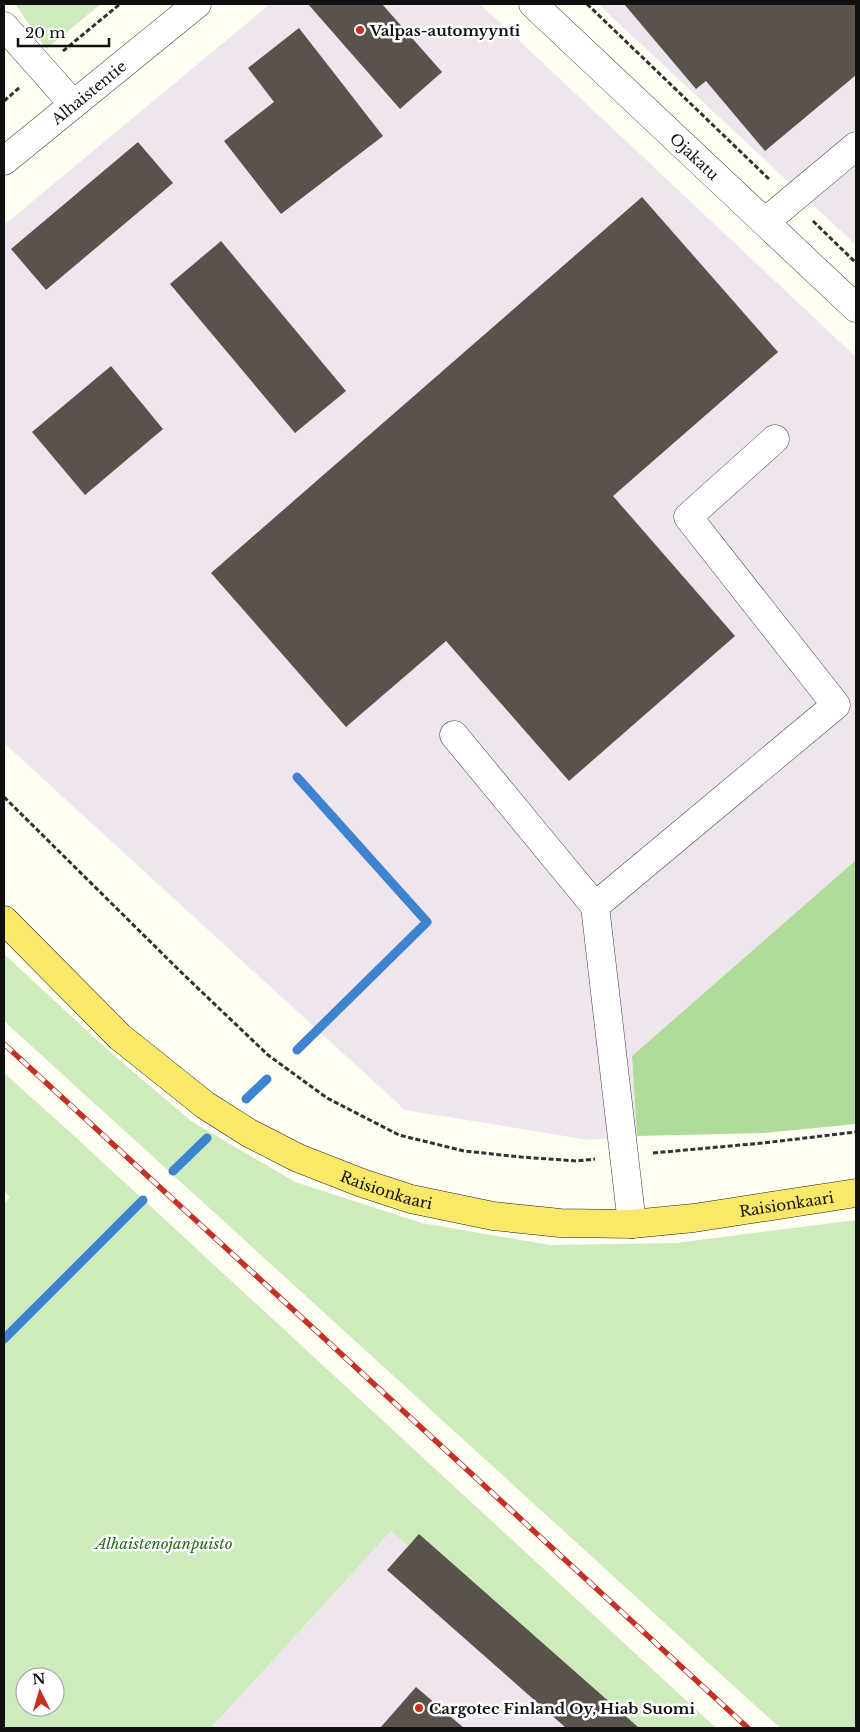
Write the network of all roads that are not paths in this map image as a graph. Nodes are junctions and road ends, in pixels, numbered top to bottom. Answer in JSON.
{"nodes":[{"id":1,"x":197,"y":4,"type":"edge"},
{"id":2,"x":533,"y":4,"type":"edge"},
{"id":3,"x":4,"y":26,"type":"edge"},
{"id":4,"x":73,"y":104,"type":"junction"},
{"id":5,"x":856,"y":146,"type":"edge"},
{"id":6,"x":4,"y":161,"type":"edge"},
{"id":7,"x":765,"y":222,"type":"junction"},
{"id":8,"x":856,"y":308,"type":"edge"},
{"id":9,"x":775,"y":439,"type":"dead end"},
{"id":10,"x":454,"y":735,"type":"dead end"},
{"id":11,"x":595,"y":906,"type":"junction"},
{"id":12,"x":4,"y":920,"type":"edge"},
{"id":13,"x":856,"y":1193,"type":"edge"},
{"id":14,"x":632,"y":1224,"type":"junction"}],
"edges":[{"from":1,"to":4,"type":"street","name":"Alhaistentie"},
{"from":2,"to":7,"type":"street","name":"Ojakatu"},
{"from":3,"to":4,"type":"street"},
{"from":4,"to":6,"type":"street","name":"Alhaistentie"},
{"from":5,"to":7,"type":"street"},
{"from":7,"to":8,"type":"street","name":"Ojakatu"},
{"from":9,"to":11,"type":"street"},
{"from":10,"to":11,"type":"street"},
{"from":11,"to":14,"type":"street"},
{"from":12,"to":14,"type":"main road","name":"Raisionkaari"},
{"from":13,"to":14,"type":"main road","name":"Raisionkaari"}]}
